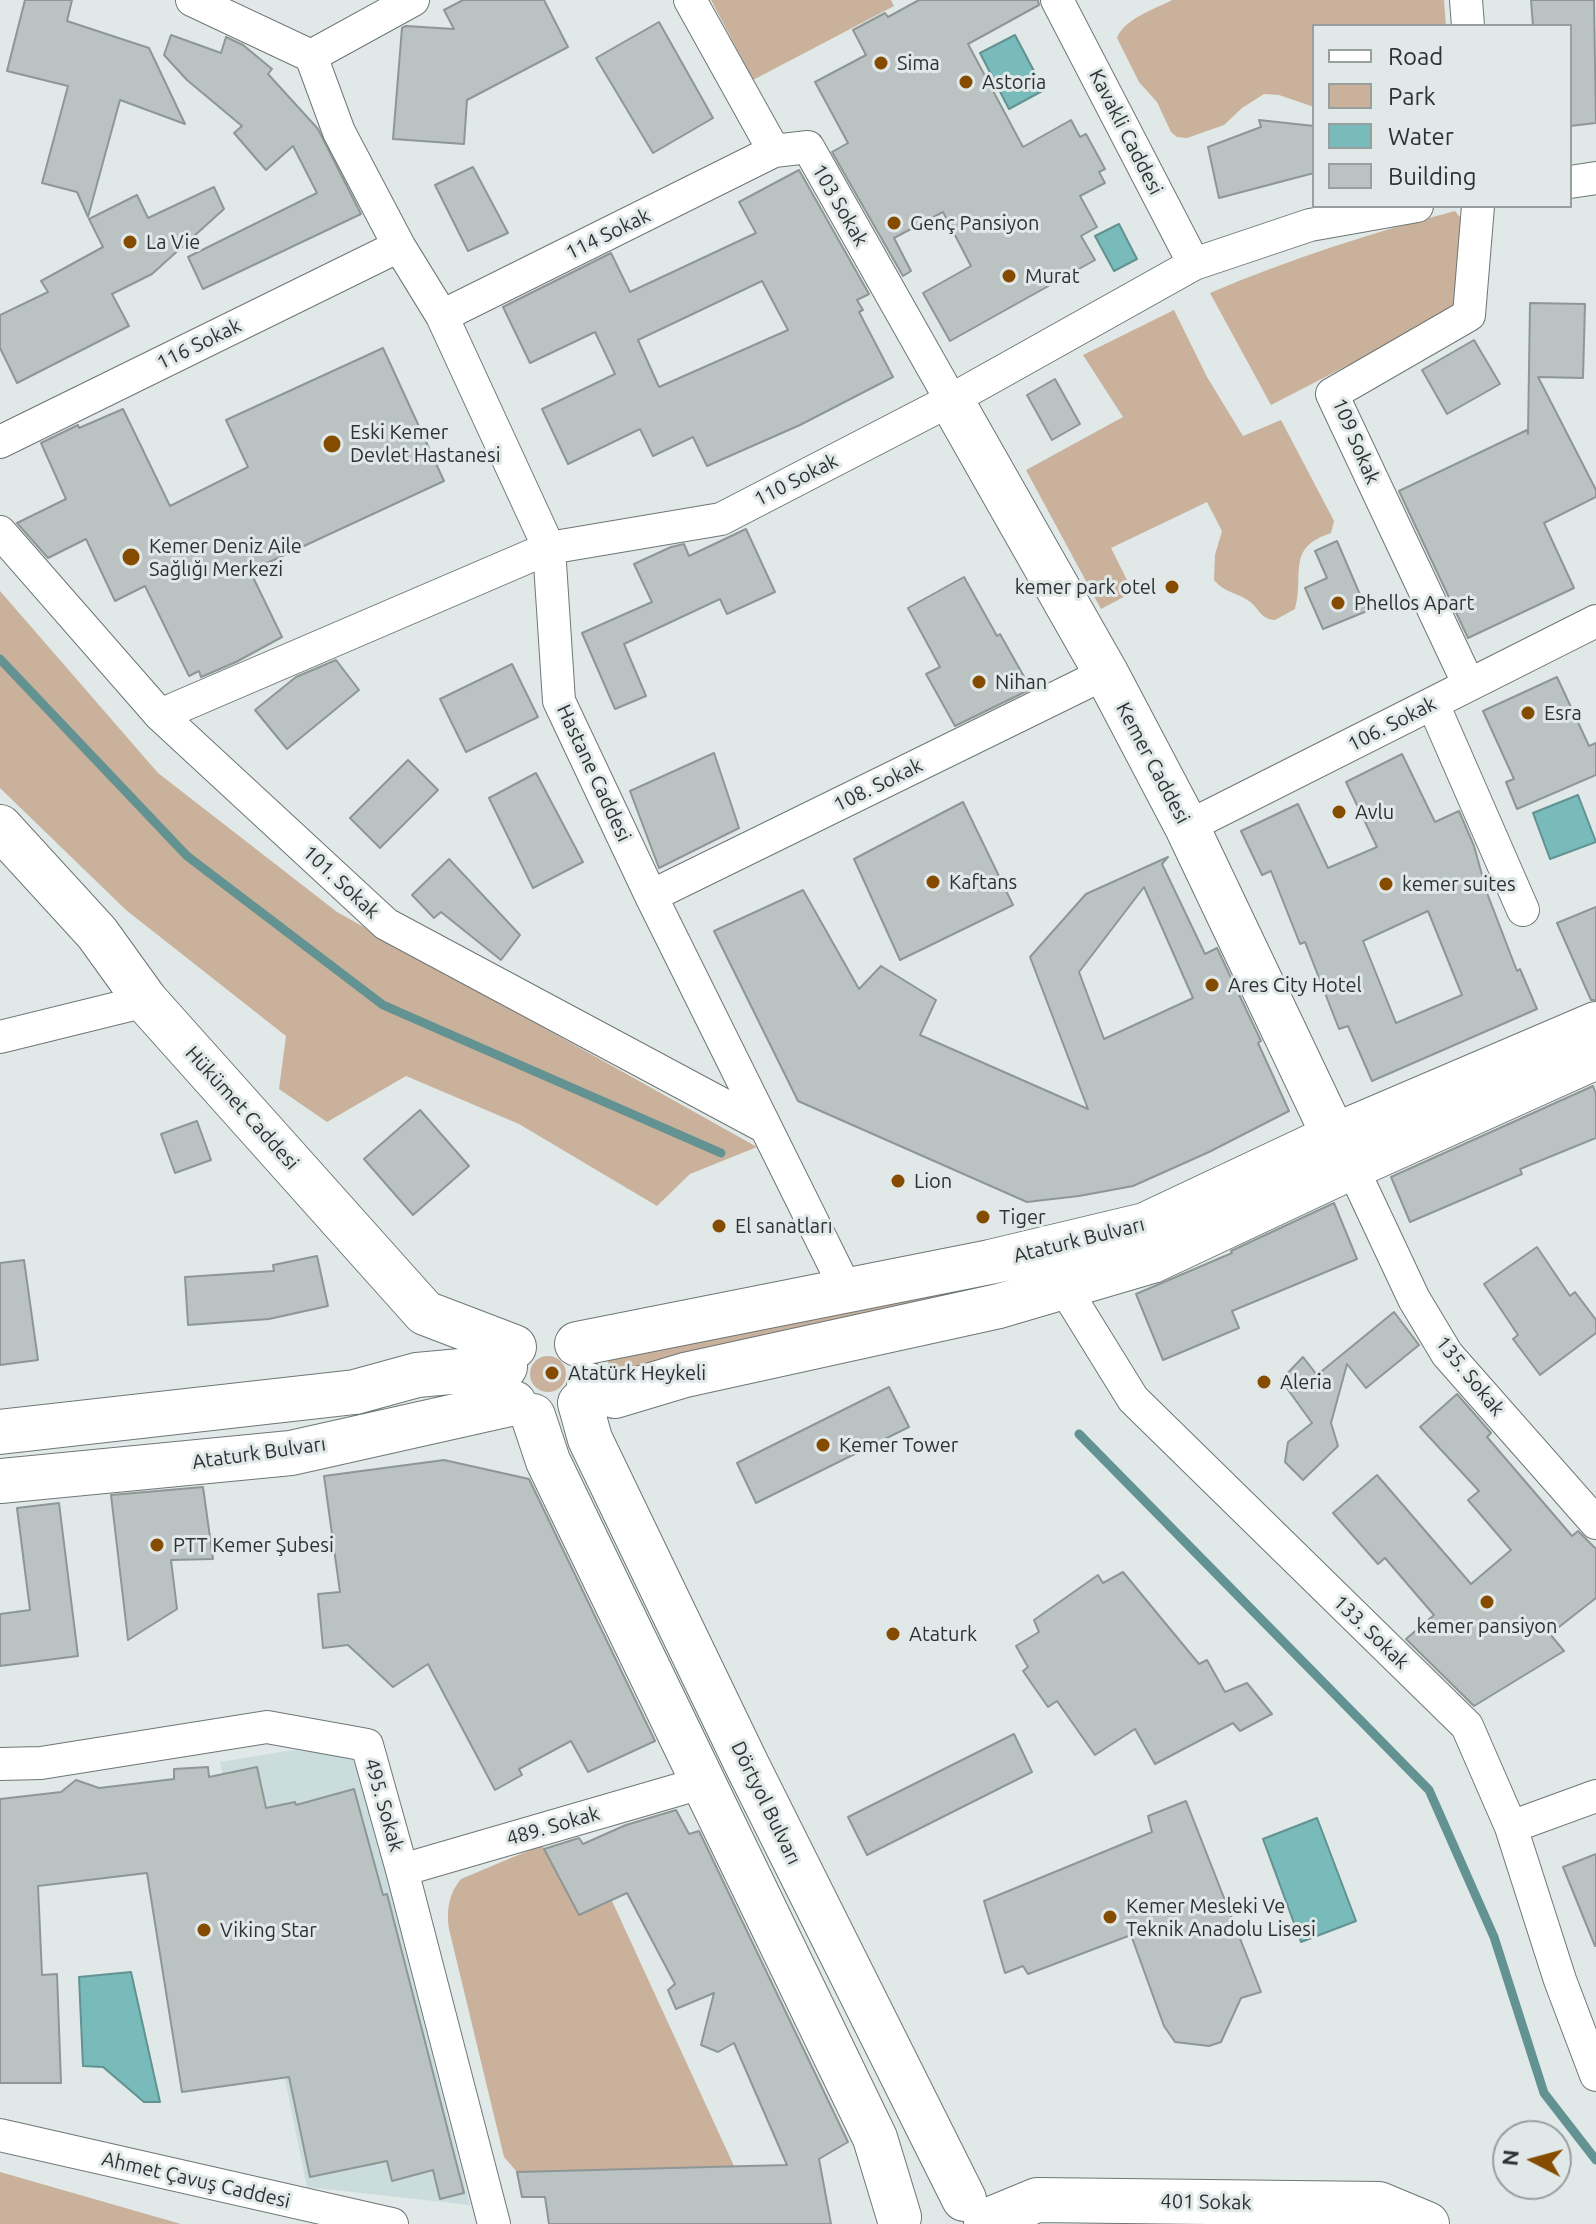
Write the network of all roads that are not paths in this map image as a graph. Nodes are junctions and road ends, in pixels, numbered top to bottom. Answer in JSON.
{"nodes":[{"id":1,"x":192,"y":0,"type":"edge"},
{"id":2,"x":413,"y":0,"type":"edge"},
{"id":3,"x":690,"y":0,"type":"edge"},
{"id":4,"x":1057,"y":0,"type":"edge"},
{"id":5,"x":1466,"y":0,"type":"edge"},
{"id":6,"x":1468,"y":24,"type":"edge"},
{"id":7,"x":311,"y":56,"type":"junction"},
{"id":8,"x":774,"y":151,"type":"junction"},
{"id":9,"x":1596,"y":178,"type":"edge"},
{"id":10,"x":1572,"y":182,"type":"edge"},
{"id":11,"x":1406,"y":208,"type":"edge"},
{"id":12,"x":1478,"y":208,"type":"edge"},
{"id":13,"x":399,"y":246,"type":"junction"},
{"id":14,"x":1194,"y":264,"type":"junction"},
{"id":15,"x":442,"y":316,"type":"junction"},
{"id":16,"x":951,"y":400,"type":"junction"},
{"id":17,"x":0,"y":442,"type":"edge"},
{"id":18,"x":0,"y":532,"type":"edge"},
{"id":19,"x":549,"y":548,"type":"junction"},
{"id":20,"x":1596,"y":621,"type":"edge"},
{"id":21,"x":1106,"y":673,"type":"junction"},
{"id":22,"x":1469,"y":685,"type":"junction"},
{"id":23,"x":1433,"y":704,"type":"junction"},
{"id":24,"x":160,"y":715,"type":"junction"},
{"id":25,"x":0,"y":827,"type":"edge"},
{"id":26,"x":1187,"y":827,"type":"junction"},
{"id":27,"x":651,"y":896,"type":"junction"},
{"id":28,"x":1523,"y":910,"type":"dead end"},
{"id":29,"x":146,"y":1001,"type":"junction"},
{"id":30,"x":1596,"y":1024,"type":"edge"},
{"id":31,"x":0,"y":1037,"type":"edge"},
{"id":32,"x":1596,"y":1057,"type":"edge"},
{"id":33,"x":763,"y":1126,"type":"junction"},
{"id":34,"x":1343,"y":1152,"type":"junction"},
{"id":35,"x":1046,"y":1249,"type":"junction"},
{"id":36,"x":1065,"y":1289,"type":"junction"},
{"id":37,"x":847,"y":1291,"type":"junction"},
{"id":38,"x":425,"y":1313,"type":"junction"},
{"id":39,"x":577,"y":1344,"type":"junction"},
{"id":40,"x":417,"y":1375,"type":"junction"},
{"id":41,"x":516,"y":1383,"type":"junction"},
{"id":42,"x":584,"y":1394,"type":"junction"},
{"id":43,"x":0,"y":1432,"type":"edge"},
{"id":44,"x":0,"y":1481,"type":"edge"},
{"id":45,"x":1596,"y":1523,"type":"edge"},
{"id":46,"x":0,"y":1764,"type":"edge"},
{"id":47,"x":704,"y":1780,"type":"junction"},
{"id":48,"x":1596,"y":1796,"type":"edge"},
{"id":49,"x":1511,"y":1827,"type":"junction"},
{"id":50,"x":402,"y":1870,"type":"junction"},
{"id":51,"x":1596,"y":2075,"type":"edge"},
{"id":52,"x":0,"y":2135,"type":"edge"},
{"id":53,"x":1378,"y":2214,"type":"edge"},
{"id":54,"x":979,"y":2215,"type":"edge"},
{"id":55,"x":897,"y":2220,"type":"edge"},
{"id":56,"x":392,"y":2224,"type":"edge"},
{"id":57,"x":494,"y":2224,"type":"edge"},
{"id":58,"x":1427,"y":2224,"type":"edge"}],
"edges":[{"from":1,"to":7,"type":"street"},
{"from":2,"to":7,"type":"street"},
{"from":3,"to":8,"type":"street"},
{"from":4,"to":14,"type":"street","name":"Kavakli Caddesi"},
{"from":5,"to":6,"type":"street"},
{"from":7,"to":13,"type":"street","name":"Hastane Caddesi"},
{"from":8,"to":15,"type":"street","name":"114 Sokak"},
{"from":8,"to":16,"type":"street","name":"103 Sokak"},
{"from":9,"to":10,"type":"street"},
{"from":11,"to":14,"type":"street","name":"110 Sokak"},
{"from":12,"to":22,"type":"street","name":"109 Sokak"},
{"from":13,"to":15,"type":"street","name":"Hastane Caddesi"},
{"from":13,"to":17,"type":"street","name":"116 Sokak"},
{"from":14,"to":16,"type":"street","name":"110 Sokak"},
{"from":15,"to":19,"type":"street","name":"Hastane Caddesi"},
{"from":16,"to":19,"type":"street","name":"110 Sokak"},
{"from":16,"to":21,"type":"main road","name":"Kemer Caddesi"},
{"from":18,"to":24,"type":"street","name":"101. Sokak"},
{"from":19,"to":24,"type":"street","name":"110 Sokak"},
{"from":19,"to":27,"type":"street","name":"Hastane Caddesi"},
{"from":20,"to":22,"type":"street","name":"106. Sokak"},
{"from":21,"to":26,"type":"main road","name":"Kemer Caddesi"},
{"from":21,"to":27,"type":"street","name":"108. Sokak"},
{"from":22,"to":23,"type":"street","name":"106. Sokak"},
{"from":23,"to":26,"type":"street","name":"106. Sokak"},
{"from":23,"to":28,"type":"street"},
{"from":24,"to":33,"type":"street","name":"101. Sokak"},
{"from":25,"to":29,"type":"main road","name":"Hükümet Caddesi"},
{"from":26,"to":34,"type":"main road","name":"Kemer Caddesi"},
{"from":27,"to":33,"type":"street","name":"Hastane Caddesi"},
{"from":29,"to":31,"type":"street"},
{"from":29,"to":38,"type":"main road","name":"Hükümet Caddesi"},
{"from":30,"to":34,"type":"main road","name":"Ataturk Bulvarı"},
{"from":32,"to":34,"type":"main road","name":"Ataturk Bulvarı"},
{"from":33,"to":37,"type":"street","name":"Hastane Caddesi"},
{"from":34,"to":35,"type":"main road","name":"Ataturk Bulvarı"},
{"from":34,"to":36,"type":"main road","name":"Ataturk Bulvarı"},
{"from":34,"to":45,"type":"street","name":"135. Sokak"},
{"from":35,"to":36,"type":"street","name":"133. Sokak"},
{"from":35,"to":37,"type":"main road","name":"Ataturk Bulvarı"},
{"from":36,"to":42,"type":"main road","name":"Ataturk Bulvarı"},
{"from":36,"to":49,"type":"street","name":"133. Sokak"},
{"from":37,"to":39,"type":"main road","name":"Ataturk Bulvarı"},
{"from":38,"to":40,"type":"main road"},
{"from":38,"to":41,"type":"main road","name":"Hükümet Caddesi"},
{"from":39,"to":41,"type":"main road"},
{"from":39,"to":42,"type":"main road"},
{"from":40,"to":41,"type":"main road"},
{"from":40,"to":43,"type":"main road"},
{"from":41,"to":42,"type":"main road"},
{"from":41,"to":44,"type":"main road","name":"Ataturk Bulvarı"},
{"from":41,"to":47,"type":"main road"},
{"from":42,"to":54,"type":"main road","name":"Dörtyol Bulvarı"},
{"from":46,"to":50,"type":"street","name":"495. Sokak"},
{"from":47,"to":50,"type":"street","name":"489. Sokak"},
{"from":47,"to":55,"type":"main road"},
{"from":48,"to":49,"type":"street"},
{"from":49,"to":51,"type":"street","name":"133. Sokak"},
{"from":50,"to":57,"type":"street","name":"495. Sokak"},
{"from":52,"to":56,"type":"street","name":"Ahmet Çavuş Caddesi"},
{"from":53,"to":54,"type":"main road","name":"401 Sokak"},
{"from":53,"to":58,"type":"main road","name":"401 Sokak"},
{"from":54,"to":55,"type":"main road"}]}
